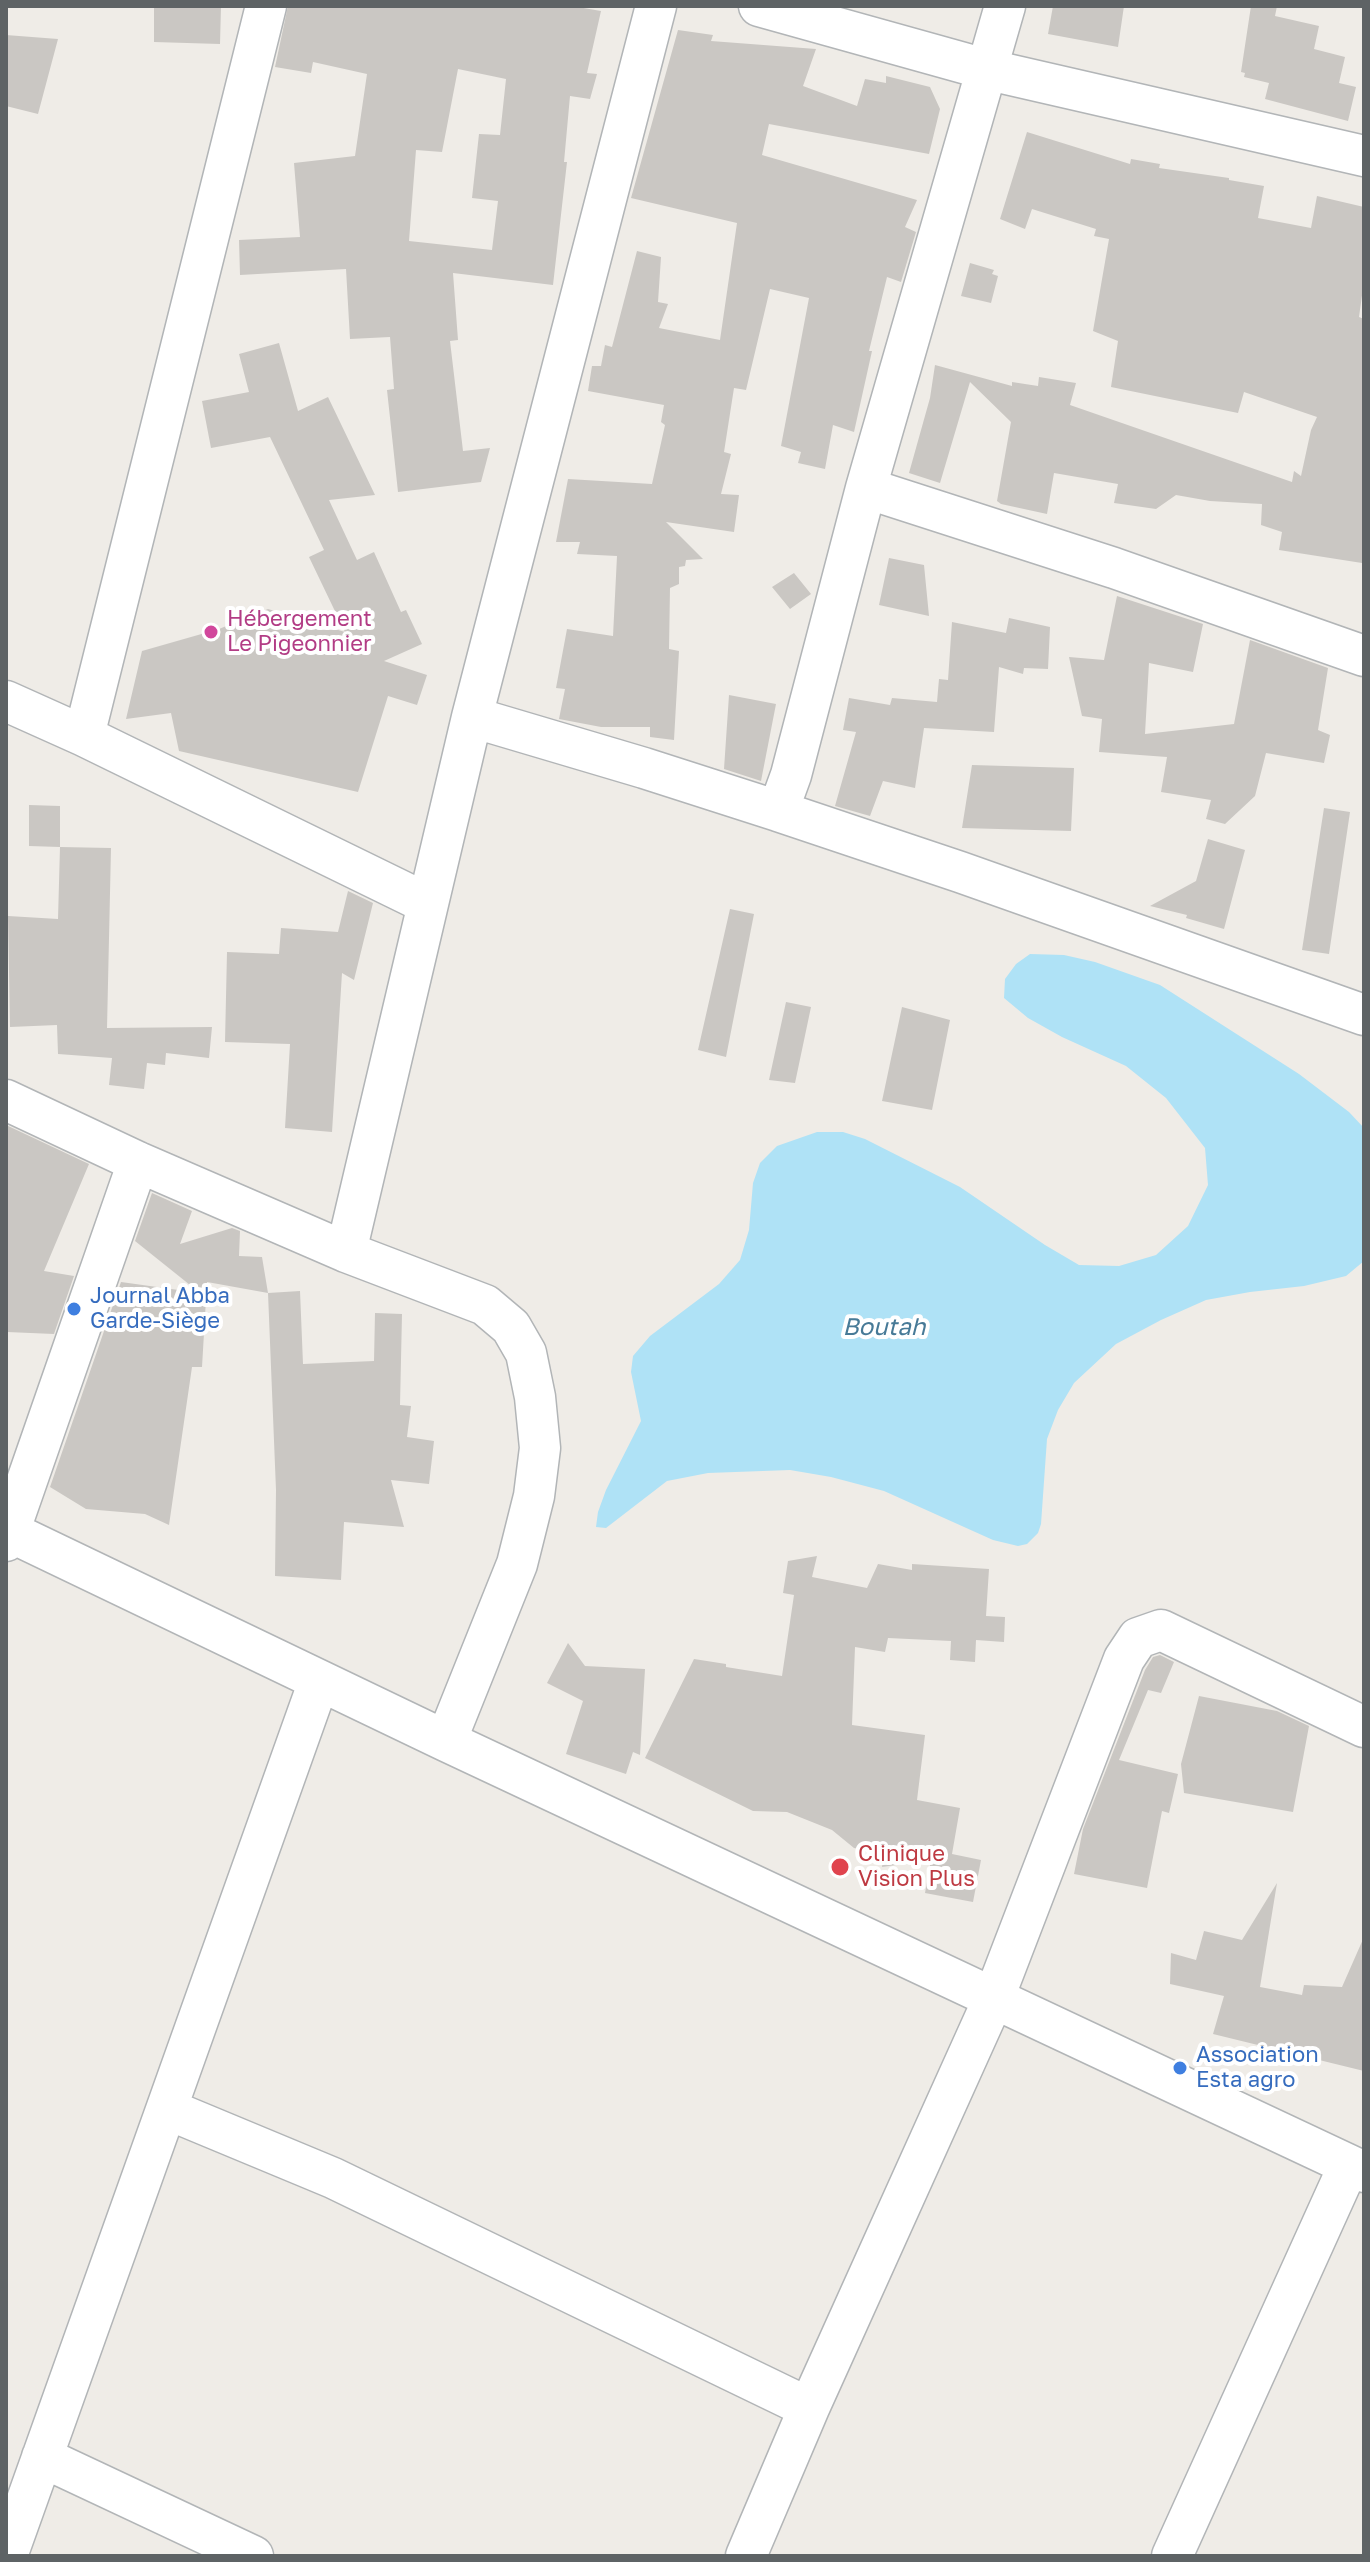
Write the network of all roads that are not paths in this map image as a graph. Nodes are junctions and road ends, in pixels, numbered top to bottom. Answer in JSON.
{"nodes":[{"id":1,"x":266,"y":6,"type":"edge"},
{"id":2,"x":656,"y":6,"type":"edge"},
{"id":3,"x":759,"y":6,"type":"edge"},
{"id":4,"x":1005,"y":6,"type":"edge"},
{"id":5,"x":985,"y":69,"type":"junction"},
{"id":6,"x":1364,"y":156,"type":"edge"},
{"id":7,"x":866,"y":488,"type":"junction"},
{"id":8,"x":1364,"y":656,"type":"edge"},
{"id":9,"x":6,"y":701,"type":"edge"},
{"id":10,"x":472,"y":717,"type":"junction"},
{"id":11,"x":84,"y":736,"type":"junction"},
{"id":12,"x":778,"y":811,"type":"junction"},
{"id":13,"x":428,"y":904,"type":"junction"},
{"id":14,"x":1364,"y":1015,"type":"edge"},
{"id":15,"x":6,"y":1100,"type":"edge"},
{"id":16,"x":138,"y":1162,"type":"junction"},
{"id":17,"x":346,"y":1252,"type":"junction"},
{"id":18,"x":7,"y":1534,"type":"edge"},
{"id":19,"x":319,"y":1681,"type":"junction"},
{"id":20,"x":1364,"y":1727,"type":"edge"},
{"id":21,"x":446,"y":1741,"type":"junction"},
{"id":22,"x":993,"y":2000,"type":"junction"},
{"id":23,"x":167,"y":2109,"type":"junction"},
{"id":24,"x":1356,"y":2169,"type":"edge"},
{"id":25,"x":809,"y":2408,"type":"junction"},
{"id":26,"x":42,"y":2457,"type":"junction"},
{"id":27,"x":7,"y":2556,"type":"edge"},
{"id":28,"x":253,"y":2556,"type":"edge"},
{"id":29,"x":746,"y":2556,"type":"edge"},
{"id":30,"x":1172,"y":2556,"type":"edge"}],
"edges":[{"from":1,"to":11,"type":"street"},
{"from":2,"to":10,"type":"street"},
{"from":3,"to":5,"type":"street"},
{"from":4,"to":5,"type":"street"},
{"from":5,"to":6,"type":"street"},
{"from":5,"to":7,"type":"street"},
{"from":7,"to":8,"type":"street"},
{"from":7,"to":12,"type":"street"},
{"from":9,"to":11,"type":"street"},
{"from":10,"to":12,"type":"street"},
{"from":10,"to":13,"type":"street"},
{"from":11,"to":13,"type":"street"},
{"from":12,"to":14,"type":"street"},
{"from":13,"to":17,"type":"street"},
{"from":15,"to":16,"type":"street"},
{"from":16,"to":17,"type":"street"},
{"from":16,"to":18,"type":"street"},
{"from":17,"to":21,"type":"street"},
{"from":18,"to":19,"type":"street"},
{"from":19,"to":21,"type":"street"},
{"from":19,"to":23,"type":"street"},
{"from":20,"to":22,"type":"street"},
{"from":21,"to":22,"type":"street"},
{"from":22,"to":24,"type":"street"},
{"from":22,"to":25,"type":"street"},
{"from":23,"to":25,"type":"street"},
{"from":23,"to":26,"type":"street"},
{"from":24,"to":30,"type":"street"},
{"from":25,"to":29,"type":"street"},
{"from":26,"to":27,"type":"street"},
{"from":26,"to":28,"type":"street"}]}
